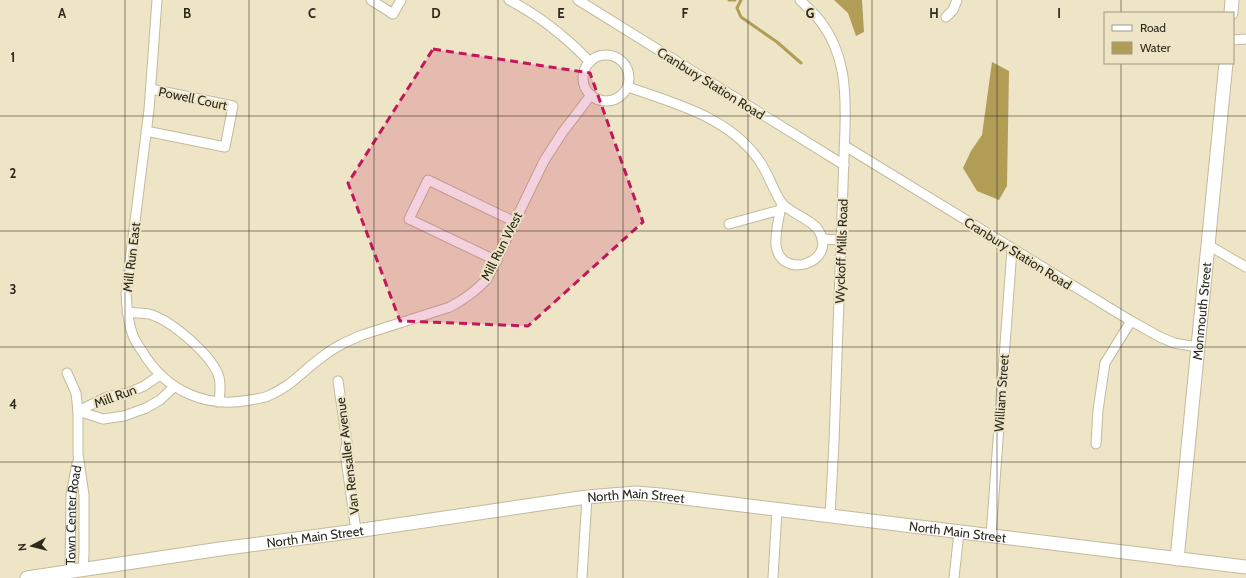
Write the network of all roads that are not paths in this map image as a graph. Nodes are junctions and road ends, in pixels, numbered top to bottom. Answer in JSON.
{"nodes":[{"id":1,"x":157,"y":0,"type":"edge"},
{"id":2,"x":371,"y":0,"type":"edge"},
{"id":3,"x":401,"y":0,"type":"edge"},
{"id":4,"x":509,"y":0,"type":"edge"},
{"id":5,"x":578,"y":0,"type":"edge"},
{"id":6,"x":800,"y":0,"type":"edge"},
{"id":7,"x":957,"y":0,"type":"edge"},
{"id":8,"x":1232,"y":0,"type":"edge"},
{"id":9,"x":1231,"y":12,"type":"edge"},
{"id":10,"x":946,"y":17,"type":"dead end"},
{"id":11,"x":1246,"y":39,"type":"edge"},
{"id":12,"x":1234,"y":40,"type":"edge"},
{"id":13,"x":590,"y":62,"type":"junction"},
{"id":14,"x":1226,"y":64,"type":"edge"},
{"id":15,"x":628,"y":87,"type":"junction"},
{"id":16,"x":151,"y":89,"type":"junction"},
{"id":17,"x":591,"y":95,"type":"junction"},
{"id":18,"x":146,"y":131,"type":"junction"},
{"id":19,"x":844,"y":146,"type":"junction"},
{"id":20,"x":844,"y":165,"type":"junction"},
{"id":21,"x":781,"y":207,"type":"junction"},
{"id":22,"x":514,"y":222,"type":"junction"},
{"id":23,"x":729,"y":224,"type":"dead end"},
{"id":24,"x":822,"y":239,"type":"junction"},
{"id":25,"x":841,"y":240,"type":"junction"},
{"id":26,"x":1208,"y":245,"type":"junction"},
{"id":27,"x":1012,"y":249,"type":"junction"},
{"id":28,"x":497,"y":261,"type":"junction"},
{"id":29,"x":1246,"y":267,"type":"edge"},
{"id":30,"x":127,"y":312,"type":"junction"},
{"id":31,"x":1131,"y":321,"type":"junction"},
{"id":32,"x":1197,"y":348,"type":"junction"},
{"id":33,"x":67,"y":373,"type":"dead end"},
{"id":34,"x":160,"y":375,"type":"junction"},
{"id":35,"x":338,"y":381,"type":"dead end"},
{"id":36,"x":174,"y":387,"type":"junction"},
{"id":37,"x":281,"y":390,"type":"joint"},
{"id":38,"x":219,"y":402,"type":"junction"},
{"id":39,"x":78,"y":411,"type":"junction"},
{"id":40,"x":1096,"y":444,"type":"dead end"},
{"id":41,"x":78,"y":454,"type":"junction"},
{"id":42,"x":587,"y":497,"type":"junction"},
{"id":43,"x":777,"y":510,"type":"junction"},
{"id":44,"x":830,"y":516,"type":"junction"},
{"id":45,"x":356,"y":531,"type":"junction"},
{"id":46,"x":959,"y":532,"type":"junction"},
{"id":47,"x":991,"y":536,"type":"junction"},
{"id":48,"x":1177,"y":559,"type":"junction"},
{"id":49,"x":1246,"y":567,"type":"edge"},
{"id":50,"x":76,"y":575,"type":"edge"},
{"id":51,"x":27,"y":578,"type":"edge"},
{"id":52,"x":582,"y":578,"type":"edge"},
{"id":53,"x":773,"y":578,"type":"edge"},
{"id":54,"x":954,"y":578,"type":"edge"}],
"edges":[{"from":1,"to":16,"type":"street","name":"Mill Run East"},
{"from":2,"to":3,"type":"street"},
{"from":4,"to":13,"type":"street"},
{"from":5,"to":20,"type":"street","name":"Cranbury Station Road"},
{"from":6,"to":19,"type":"street","name":"Wyckoff Mills Road"},
{"from":7,"to":10,"type":"street"},
{"from":8,"to":9,"type":"street"},
{"from":11,"to":12,"type":"street"},
{"from":13,"to":15,"type":"street"},
{"from":13,"to":17,"type":"street"},
{"from":14,"to":26,"type":"street","name":"Monmouth Street"},
{"from":15,"to":17,"type":"street"},
{"from":15,"to":21,"type":"street"},
{"from":16,"to":18,"type":"street","name":"Mill Run East"},
{"from":16,"to":18,"type":"street","name":"Powell Court"},
{"from":17,"to":22,"type":"street","name":"Mill Run West"},
{"from":18,"to":30,"type":"street","name":"Mill Run East"},
{"from":19,"to":20,"type":"street","name":"Wyckoff Mills Road"},
{"from":19,"to":27,"type":"street","name":"Cranbury Station Road"},
{"from":20,"to":25,"type":"street","name":"Wyckoff Mills Road"},
{"from":21,"to":23,"type":"street"},
{"from":21,"to":24,"type":"street"},
{"from":21,"to":24,"type":"street"},
{"from":22,"to":28,"type":"street","name":"Mill Run West"},
{"from":22,"to":28,"type":"street"},
{"from":24,"to":25,"type":"street"},
{"from":25,"to":44,"type":"street","name":"Wyckoff Mills Road"},
{"from":26,"to":29,"type":"street"},
{"from":26,"to":32,"type":"street","name":"Monmouth Street"},
{"from":27,"to":31,"type":"street","name":"Cranbury Station Road"},
{"from":27,"to":47,"type":"street","name":"William Street"},
{"from":28,"to":37,"type":"street","name":"Mill Run West"},
{"from":30,"to":34,"type":"street","name":"Mill Run East"},
{"from":30,"to":38,"type":"street"},
{"from":31,"to":32,"type":"street","name":"Cranbury Station Road"},
{"from":31,"to":40,"type":"street"},
{"from":32,"to":48,"type":"street","name":"Monmouth Street"},
{"from":33,"to":39,"type":"street","name":"Town Center Road"},
{"from":34,"to":36,"type":"street","name":"Mill Run East"},
{"from":34,"to":39,"type":"street","name":"Mill Run"},
{"from":35,"to":45,"type":"street","name":"Van Rensaller Avenue"},
{"from":36,"to":38,"type":"street","name":"Mill Run East"},
{"from":36,"to":39,"type":"street","name":"Mill Run"},
{"from":37,"to":38,"type":"street","name":"Mill Run East"},
{"from":39,"to":41,"type":"street","name":"Town Center Road"},
{"from":41,"to":50,"type":"street","name":"Town Center Road"},
{"from":41,"to":50,"type":"street","name":"Town Center Road"},
{"from":42,"to":43,"type":"street","name":"North Main Street"},
{"from":42,"to":45,"type":"street","name":"North Main Street"},
{"from":42,"to":52,"type":"street"},
{"from":43,"to":44,"type":"street","name":"North Main Street"},
{"from":43,"to":53,"type":"street"},
{"from":44,"to":46,"type":"street","name":"North Main Street"},
{"from":45,"to":50,"type":"street","name":"North Main Street"},
{"from":46,"to":47,"type":"street","name":"North Main Street"},
{"from":46,"to":54,"type":"street"},
{"from":47,"to":48,"type":"street","name":"North Main Street"},
{"from":48,"to":49,"type":"street","name":"North Main Street"},
{"from":50,"to":51,"type":"street","name":"North Main Street"}]}
